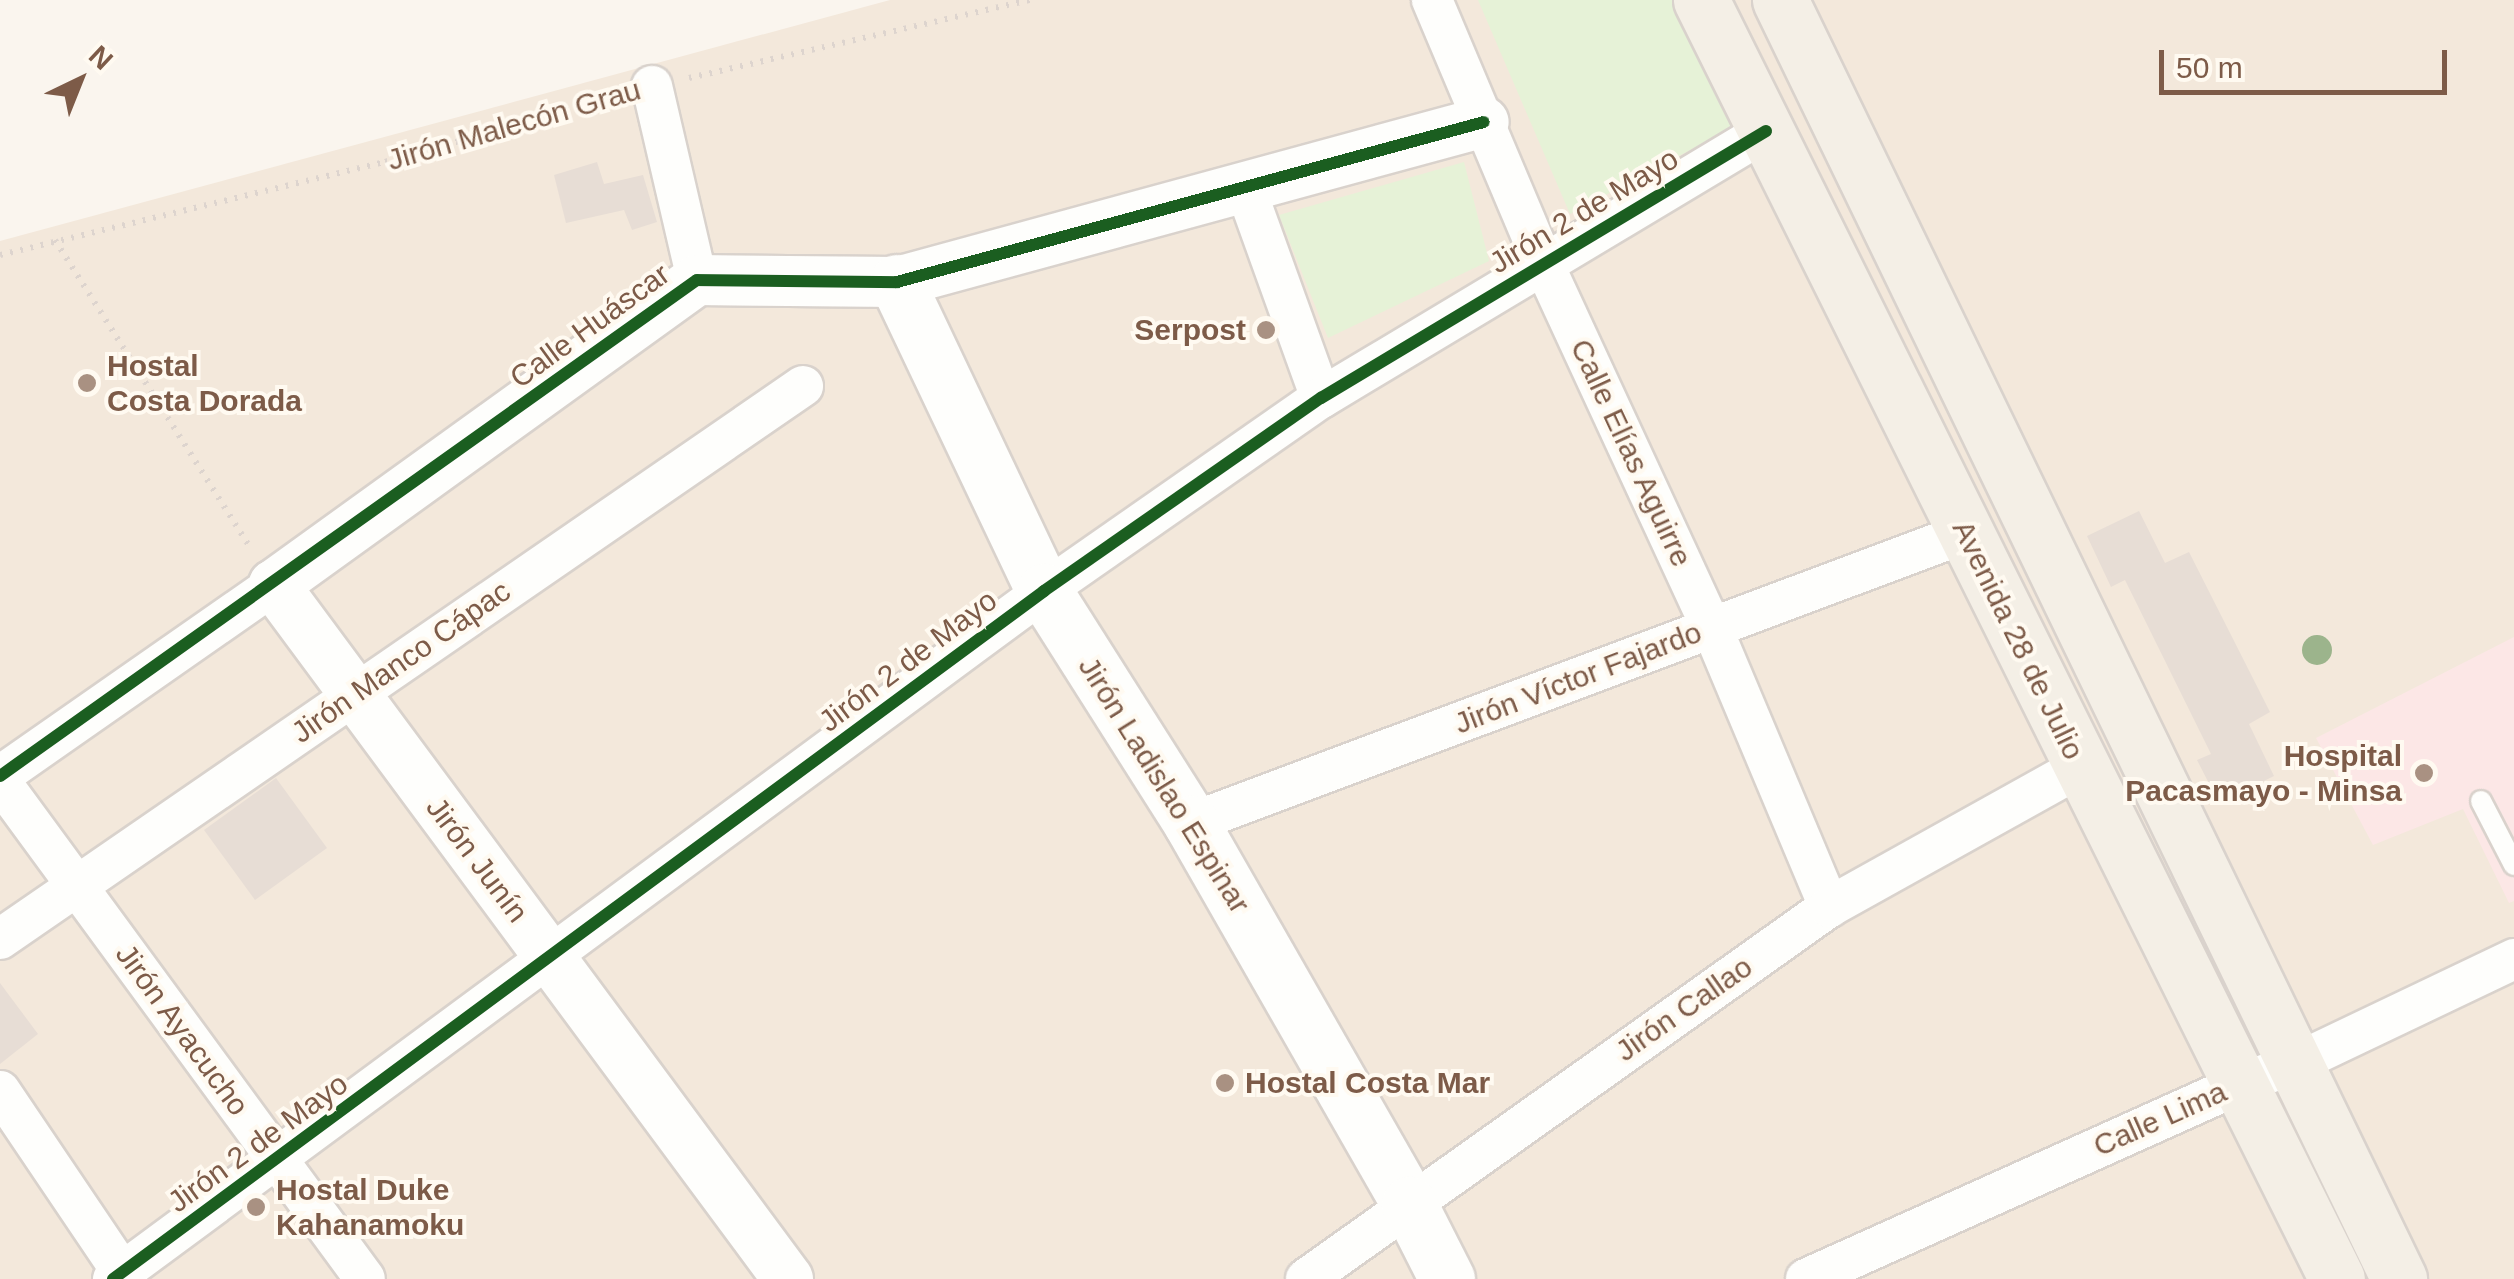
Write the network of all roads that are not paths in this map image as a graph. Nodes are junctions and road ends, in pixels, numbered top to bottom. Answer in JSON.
{"nodes":[{"id":1,"x":1432,"y":0,"type":"edge"},
{"id":2,"x":1702,"y":0,"type":"edge"},
{"id":3,"x":1780,"y":0,"type":"edge"},
{"id":4,"x":652,"y":86,"type":"road end"},
{"id":5,"x":1484,"y":122,"type":"junction"},
{"id":6,"x":1766,"y":132,"type":"junction"},
{"id":7,"x":1245,"y":188,"type":"junction"},
{"id":8,"x":1544,"y":265,"type":"junction"},
{"id":9,"x":697,"y":280,"type":"junction"},
{"id":10,"x":897,"y":282,"type":"junction"},
{"id":11,"x":803,"y":386,"type":"dead end"},
{"id":12,"x":1321,"y":398,"type":"junction"},
{"id":13,"x":1965,"y":534,"type":"junction"},
{"id":14,"x":274,"y":585,"type":"junction"},
{"id":15,"x":1044,"y":591,"type":"junction"},
{"id":16,"x":1712,"y":628,"type":"junction"},
{"id":17,"x":354,"y":694,"type":"junction"},
{"id":18,"x":2080,"y":768,"type":"junction"},
{"id":19,"x":0,"y":778,"type":"edge"},
{"id":20,"x":2481,"y":801,"type":"dead end"},
{"id":21,"x":1191,"y":822,"type":"junction"},
{"id":22,"x":2514,"y":865,"type":"edge"},
{"id":23,"x":78,"y":886,"type":"junction"},
{"id":24,"x":1829,"y":907,"type":"junction"},
{"id":25,"x":0,"y":939,"type":"edge"},
{"id":26,"x":551,"y":959,"type":"junction"},
{"id":27,"x":2514,"y":960,"type":"edge"},
{"id":28,"x":2294,"y":1064,"type":"junction"},
{"id":29,"x":2239,"y":1084,"type":"junction"},
{"id":30,"x":0,"y":1091,"type":"edge"},
{"id":31,"x":278,"y":1161,"type":"junction"},
{"id":32,"x":1409,"y":1204,"type":"junction"},
{"id":33,"x":121,"y":1277,"type":"edge"},
{"id":34,"x":365,"y":1279,"type":"edge"},
{"id":35,"x":788,"y":1279,"type":"edge"},
{"id":36,"x":1306,"y":1279,"type":"edge"},
{"id":37,"x":1447,"y":1279,"type":"edge"},
{"id":38,"x":1806,"y":1279,"type":"edge"},
{"id":39,"x":2336,"y":1279,"type":"edge"},
{"id":40,"x":2400,"y":1279,"type":"edge"}],
"edges":[{"from":1,"to":5,"type":"street","name":"Calle Elías Aguirre"},
{"from":2,"to":6,"type":"main road","name":"Avenida 28 de Julio"},
{"from":3,"to":28,"type":"main road"},
{"from":4,"to":9,"type":"street"},
{"from":5,"to":7,"type":"street","name":"Calle Huáscar"},
{"from":5,"to":8,"type":"street","name":"Calle Elías Aguirre"},
{"from":6,"to":8,"type":"street","name":"Jirón 2 de Mayo"},
{"from":6,"to":13,"type":"main road","name":"Avenida 28 de Julio"},
{"from":7,"to":10,"type":"street","name":"Calle Huáscar"},
{"from":7,"to":12,"type":"street"},
{"from":8,"to":12,"type":"street","name":"Jirón 2 de Mayo"},
{"from":8,"to":16,"type":"street","name":"Calle Elías Aguirre"},
{"from":9,"to":10,"type":"street","name":"Calle Huáscar"},
{"from":9,"to":14,"type":"street","name":"Calle Huáscar"},
{"from":10,"to":15,"type":"main road","name":"Jirón Ladislao Espinar"},
{"from":11,"to":17,"type":"street","name":"Jirón Manco Cápac"},
{"from":12,"to":15,"type":"street","name":"Jirón 2 de Mayo"},
{"from":13,"to":16,"type":"street","name":"Jirón Víctor Fajardo"},
{"from":13,"to":18,"type":"main road","name":"Avenida 28 de Julio"},
{"from":14,"to":17,"type":"street","name":"Jirón Junín"},
{"from":14,"to":19,"type":"street","name":"Calle Huáscar"},
{"from":15,"to":21,"type":"main road","name":"Jirón Ladislao Espinar"},
{"from":15,"to":26,"type":"street","name":"Jirón 2 de Mayo"},
{"from":16,"to":21,"type":"street","name":"Jirón Víctor Fajardo"},
{"from":16,"to":24,"type":"street","name":"Calle Elías Aguirre"},
{"from":17,"to":23,"type":"street","name":"Jirón Manco Cápac"},
{"from":17,"to":26,"type":"street","name":"Jirón Junín"},
{"from":18,"to":24,"type":"street","name":"Jirón Callao"},
{"from":18,"to":29,"type":"main road","name":"Avenida 28 de Julio"},
{"from":19,"to":23,"type":"street","name":"Jirón Ayacucho"},
{"from":20,"to":22,"type":"lane"},
{"from":21,"to":32,"type":"main road","name":"Jirón Ladislao Espinar"},
{"from":23,"to":25,"type":"street","name":"Jirón Manco Cápac"},
{"from":23,"to":31,"type":"street","name":"Jirón Ayacucho"},
{"from":24,"to":32,"type":"street","name":"Jirón Callao"},
{"from":26,"to":31,"type":"street","name":"Jirón 2 de Mayo"},
{"from":26,"to":35,"type":"street","name":"Jirón Junín"},
{"from":27,"to":28,"type":"street","name":"Calle Lima"},
{"from":28,"to":29,"type":"street","name":"Calle Lima"},
{"from":28,"to":40,"type":"main road"},
{"from":29,"to":38,"type":"street","name":"Calle Lima"},
{"from":29,"to":39,"type":"main road","name":"Avenida 28 de Julio"},
{"from":30,"to":33,"type":"street"},
{"from":31,"to":33,"type":"street","name":"Jirón 2 de Mayo"},
{"from":31,"to":34,"type":"street","name":"Jirón Ayacucho"},
{"from":32,"to":36,"type":"street","name":"Jirón Callao"},
{"from":32,"to":37,"type":"main road","name":"Jirón Ladislao Espinar"}]}
